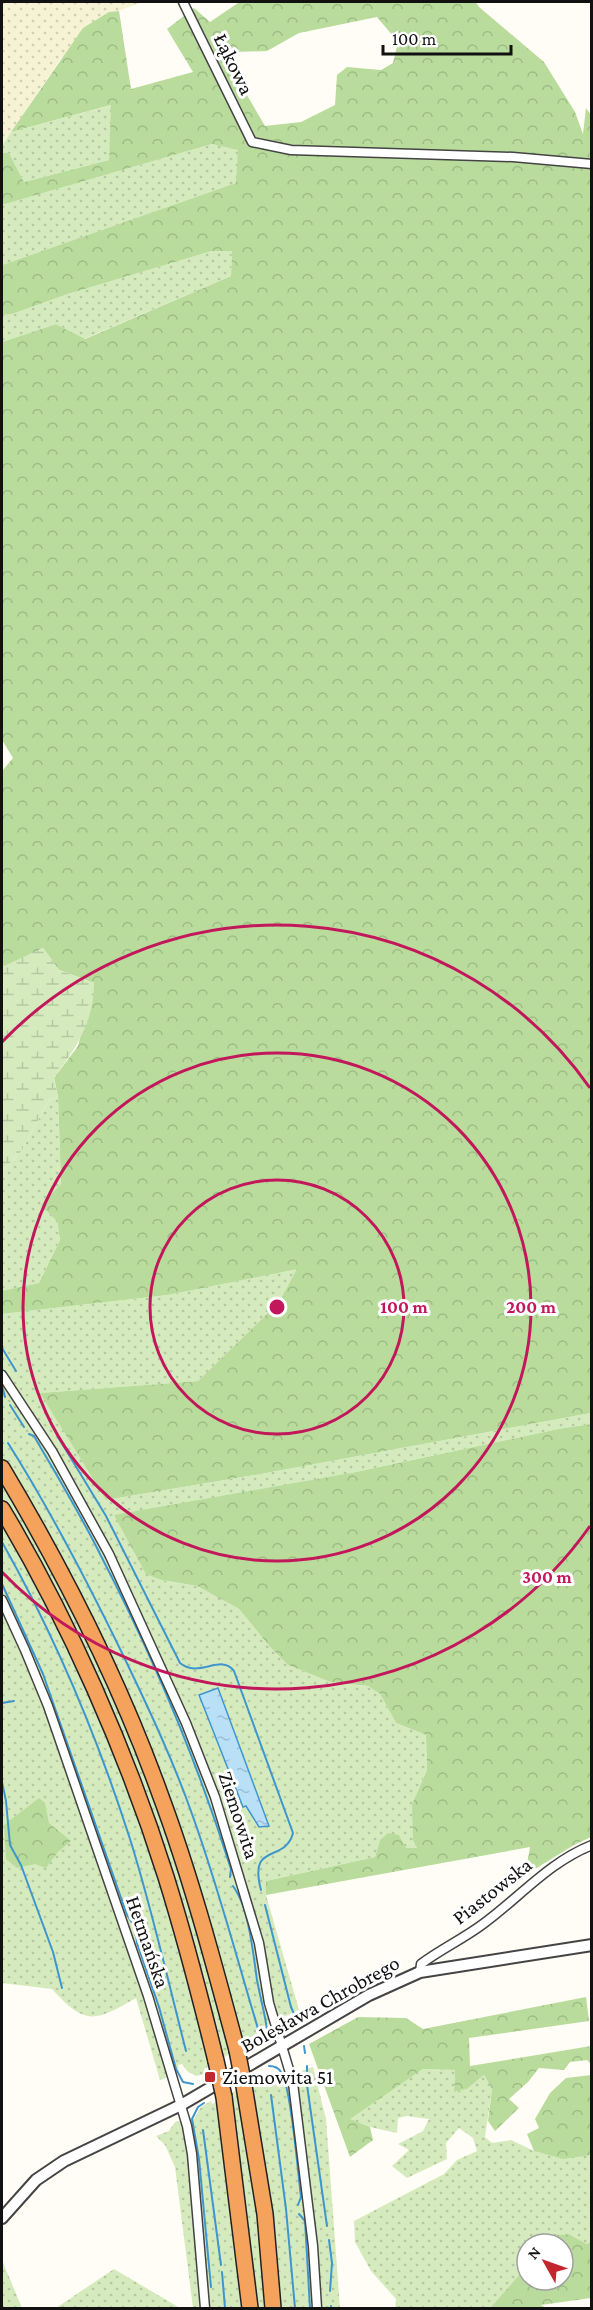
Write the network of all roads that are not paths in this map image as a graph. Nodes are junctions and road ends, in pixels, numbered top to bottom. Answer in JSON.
{"nodes":[{"id":1,"x":183,"y":2,"type":"edge"},
{"id":2,"x":591,"y":164,"type":"edge"},
{"id":3,"x":2,"y":1375,"type":"edge"},
{"id":4,"x":2,"y":1468,"type":"edge"},
{"id":5,"x":2,"y":1509,"type":"edge"},
{"id":6,"x":2,"y":1600,"type":"edge"},
{"id":7,"x":591,"y":1845,"type":"edge"},
{"id":8,"x":591,"y":1945,"type":"edge"},
{"id":9,"x":420,"y":1972,"type":"junction"},
{"id":10,"x":283,"y":2045,"type":"junction"},
{"id":11,"x":181,"y":2105,"type":"junction"},
{"id":12,"x":2,"y":2218,"type":"edge"},
{"id":13,"x":205,"y":2308,"type":"edge"},
{"id":14,"x":250,"y":2308,"type":"edge"},
{"id":15,"x":273,"y":2308,"type":"edge"},
{"id":16,"x":317,"y":2308,"type":"edge"}],
"edges":[{"from":1,"to":2,"type":"street","name":"Łąkowa"},
{"from":3,"to":10,"type":"street","name":"Ziemowita"},
{"from":4,"to":15,"type":"highway","bridge":true},
{"from":5,"to":14,"type":"highway","bridge":true},
{"from":6,"to":11,"type":"street","name":"Hetmańska"},
{"from":7,"to":9,"type":"street","name":"Piastowska"},
{"from":8,"to":9,"type":"street","name":"Bolesława Chrobrego"},
{"from":9,"to":10,"type":"street","name":"Bolesława Chrobrego"},
{"from":10,"to":11,"type":"street","name":"Bolesława Chrobrego"},
{"from":10,"to":16,"type":"street","name":"Ziemowita"},
{"from":11,"to":12,"type":"street","name":"Bolesława Chrobrego"},
{"from":11,"to":13,"type":"street","name":"Hetmańska"}]}
